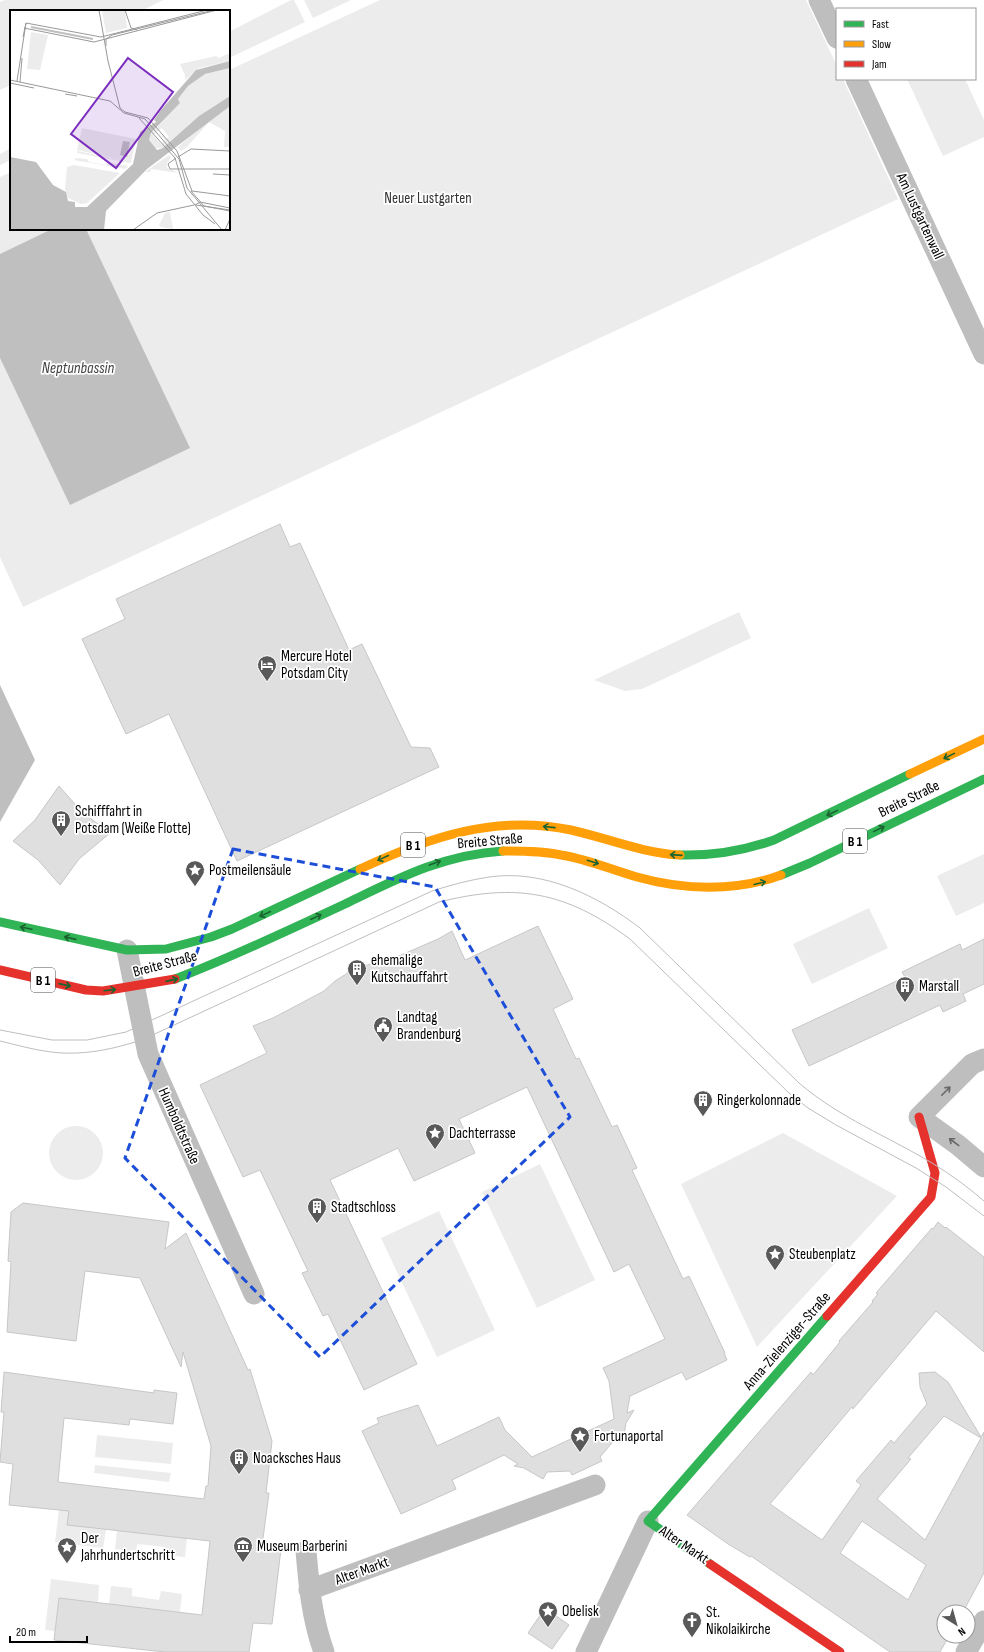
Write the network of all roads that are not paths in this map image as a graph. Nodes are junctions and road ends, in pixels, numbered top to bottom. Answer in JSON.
{"nodes":[{"id":1,"x":819,"y":0,"type":"edge"},
{"id":2,"x":836,"y":36,"type":"edge"},
{"id":3,"x":856,"y":80,"type":"edge"},
{"id":4,"x":984,"y":354,"type":"edge"},
{"id":5,"x":984,"y":739,"type":"edge"},
{"id":6,"x":984,"y":779,"type":"edge"},
{"id":7,"x":3,"y":922,"type":"edge"},
{"id":8,"x":127,"y":950,"type":"junction"},
{"id":9,"x":0,"y":970,"type":"edge"},
{"id":10,"x":134,"y":987,"type":"junction"},
{"id":11,"x":978,"y":1062,"type":"edge"},
{"id":12,"x":919,"y":1117,"type":"junction"},
{"id":13,"x":984,"y":1167,"type":"edge"},
{"id":14,"x":254,"y":1294,"type":"dead end"},
{"id":15,"x":595,"y":1485,"type":"dead end"},
{"id":16,"x":648,"y":1521,"type":"junction"},
{"id":17,"x":306,"y":1551,"type":"dead end"},
{"id":18,"x":309,"y":1590,"type":"junction"},
{"id":19,"x":984,"y":1621,"type":"edge"},
{"id":20,"x":324,"y":1652,"type":"edge"},
{"id":21,"x":586,"y":1652,"type":"edge"},
{"id":22,"x":840,"y":1652,"type":"edge"},
{"id":23,"x":966,"y":1652,"type":"edge"}],
"edges":[{"from":1,"to":2,"type":"street"},
{"from":3,"to":4,"type":"street","name":"Am Lustgartenwall"},
{"from":5,"to":8,"type":"main road","name":"Breite Straße","number":"B 1","one_way":true},
{"from":10,"to":6,"type":"main road","name":"Breite Straße","number":"B 1","one_way":true},
{"from":8,"to":7,"type":"main road","name":"Breite Straße","number":"B 1","one_way":true},
{"from":8,"to":10,"type":"street","name":"Humboldtstraße"},
{"from":9,"to":10,"type":"main road","name":"Breite Straße","number":"B 1","one_way":true},
{"from":10,"to":14,"type":"street","name":"Humboldtstraße"},
{"from":12,"to":11,"type":"street","one_way":true},
{"from":13,"to":12,"type":"street","one_way":true},
{"from":12,"to":16,"type":"main road","name":"Anna-Zielenziger-Straße"},
{"from":15,"to":18,"type":"street","name":"Alter Markt"},
{"from":16,"to":21,"type":"street","name":"Alter Markt"},
{"from":16,"to":22,"type":"main road","name":"Alter Markt"},
{"from":17,"to":18,"type":"street"},
{"from":18,"to":20,"type":"street"},
{"from":19,"to":23,"type":"street"}]}
